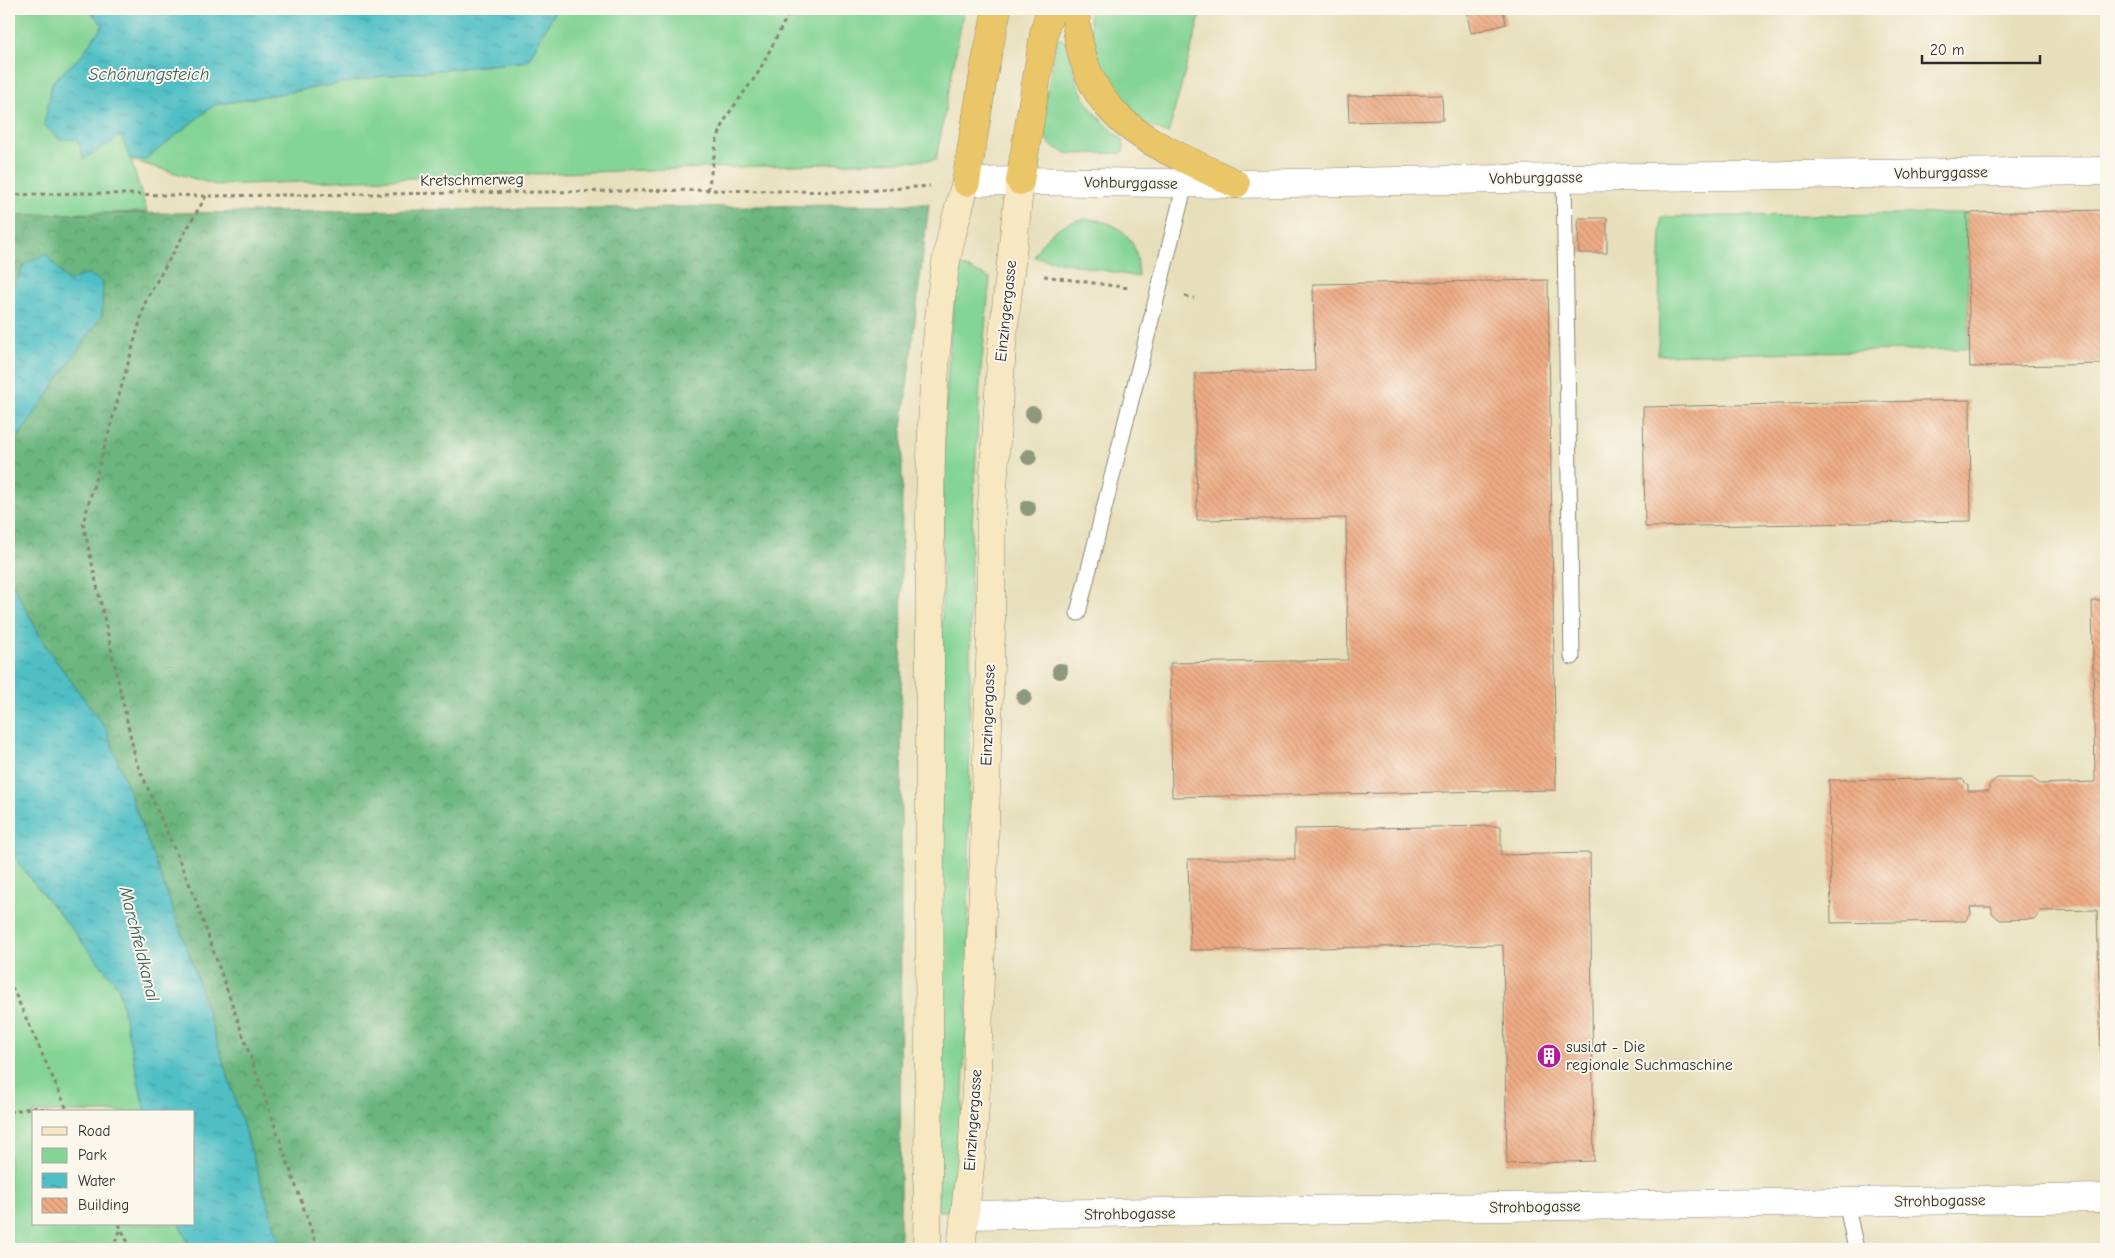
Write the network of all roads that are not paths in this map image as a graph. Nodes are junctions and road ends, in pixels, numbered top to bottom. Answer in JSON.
{"nodes":[{"id":1,"x":998,"y":9,"type":"edge"},
{"id":2,"x":1051,"y":9,"type":"edge"},
{"id":3,"x":1075,"y":9,"type":"edge"},
{"id":4,"x":2106,"y":171,"type":"edge"},
{"id":5,"x":1564,"y":178,"type":"junction"},
{"id":6,"x":1020,"y":181,"type":"junction"},
{"id":7,"x":966,"y":182,"type":"junction"},
{"id":8,"x":1185,"y":184,"type":"junction"},
{"id":9,"x":1236,"y":184,"type":"junction"},
{"id":10,"x":1078,"y":613,"type":"dead end"},
{"id":11,"x":1572,"y":656,"type":"dead end"},
{"id":12,"x":2106,"y":1198,"type":"edge"},
{"id":13,"x":1846,"y":1202,"type":"junction"},
{"id":14,"x":964,"y":1215,"type":"junction"},
{"id":15,"x":927,"y":1249,"type":"edge"},
{"id":16,"x":961,"y":1249,"type":"edge"},
{"id":17,"x":1856,"y":1249,"type":"edge"}],
"edges":[{"from":1,"to":7,"type":"highway"},
{"from":2,"to":6,"type":"highway"},
{"from":3,"to":9,"type":"highway"},
{"from":4,"to":5,"type":"street","name":"Vohburggasse"},
{"from":5,"to":9,"type":"street","name":"Vohburggasse"},
{"from":5,"to":11,"type":"lane"},
{"from":6,"to":7,"type":"street","name":"Vohburggasse"},
{"from":6,"to":8,"type":"street","name":"Vohburggasse"},
{"from":6,"to":14,"type":"main road","name":"Einzingergasse"},
{"from":7,"to":15,"type":"main road"},
{"from":8,"to":9,"type":"street","name":"Vohburggasse"},
{"from":8,"to":10,"type":"lane"},
{"from":12,"to":13,"type":"street","name":"Strohbogasse"},
{"from":13,"to":14,"type":"street","name":"Strohbogasse"},
{"from":13,"to":17,"type":"lane"},
{"from":14,"to":16,"type":"main road","name":"Einzingergasse"}]}
